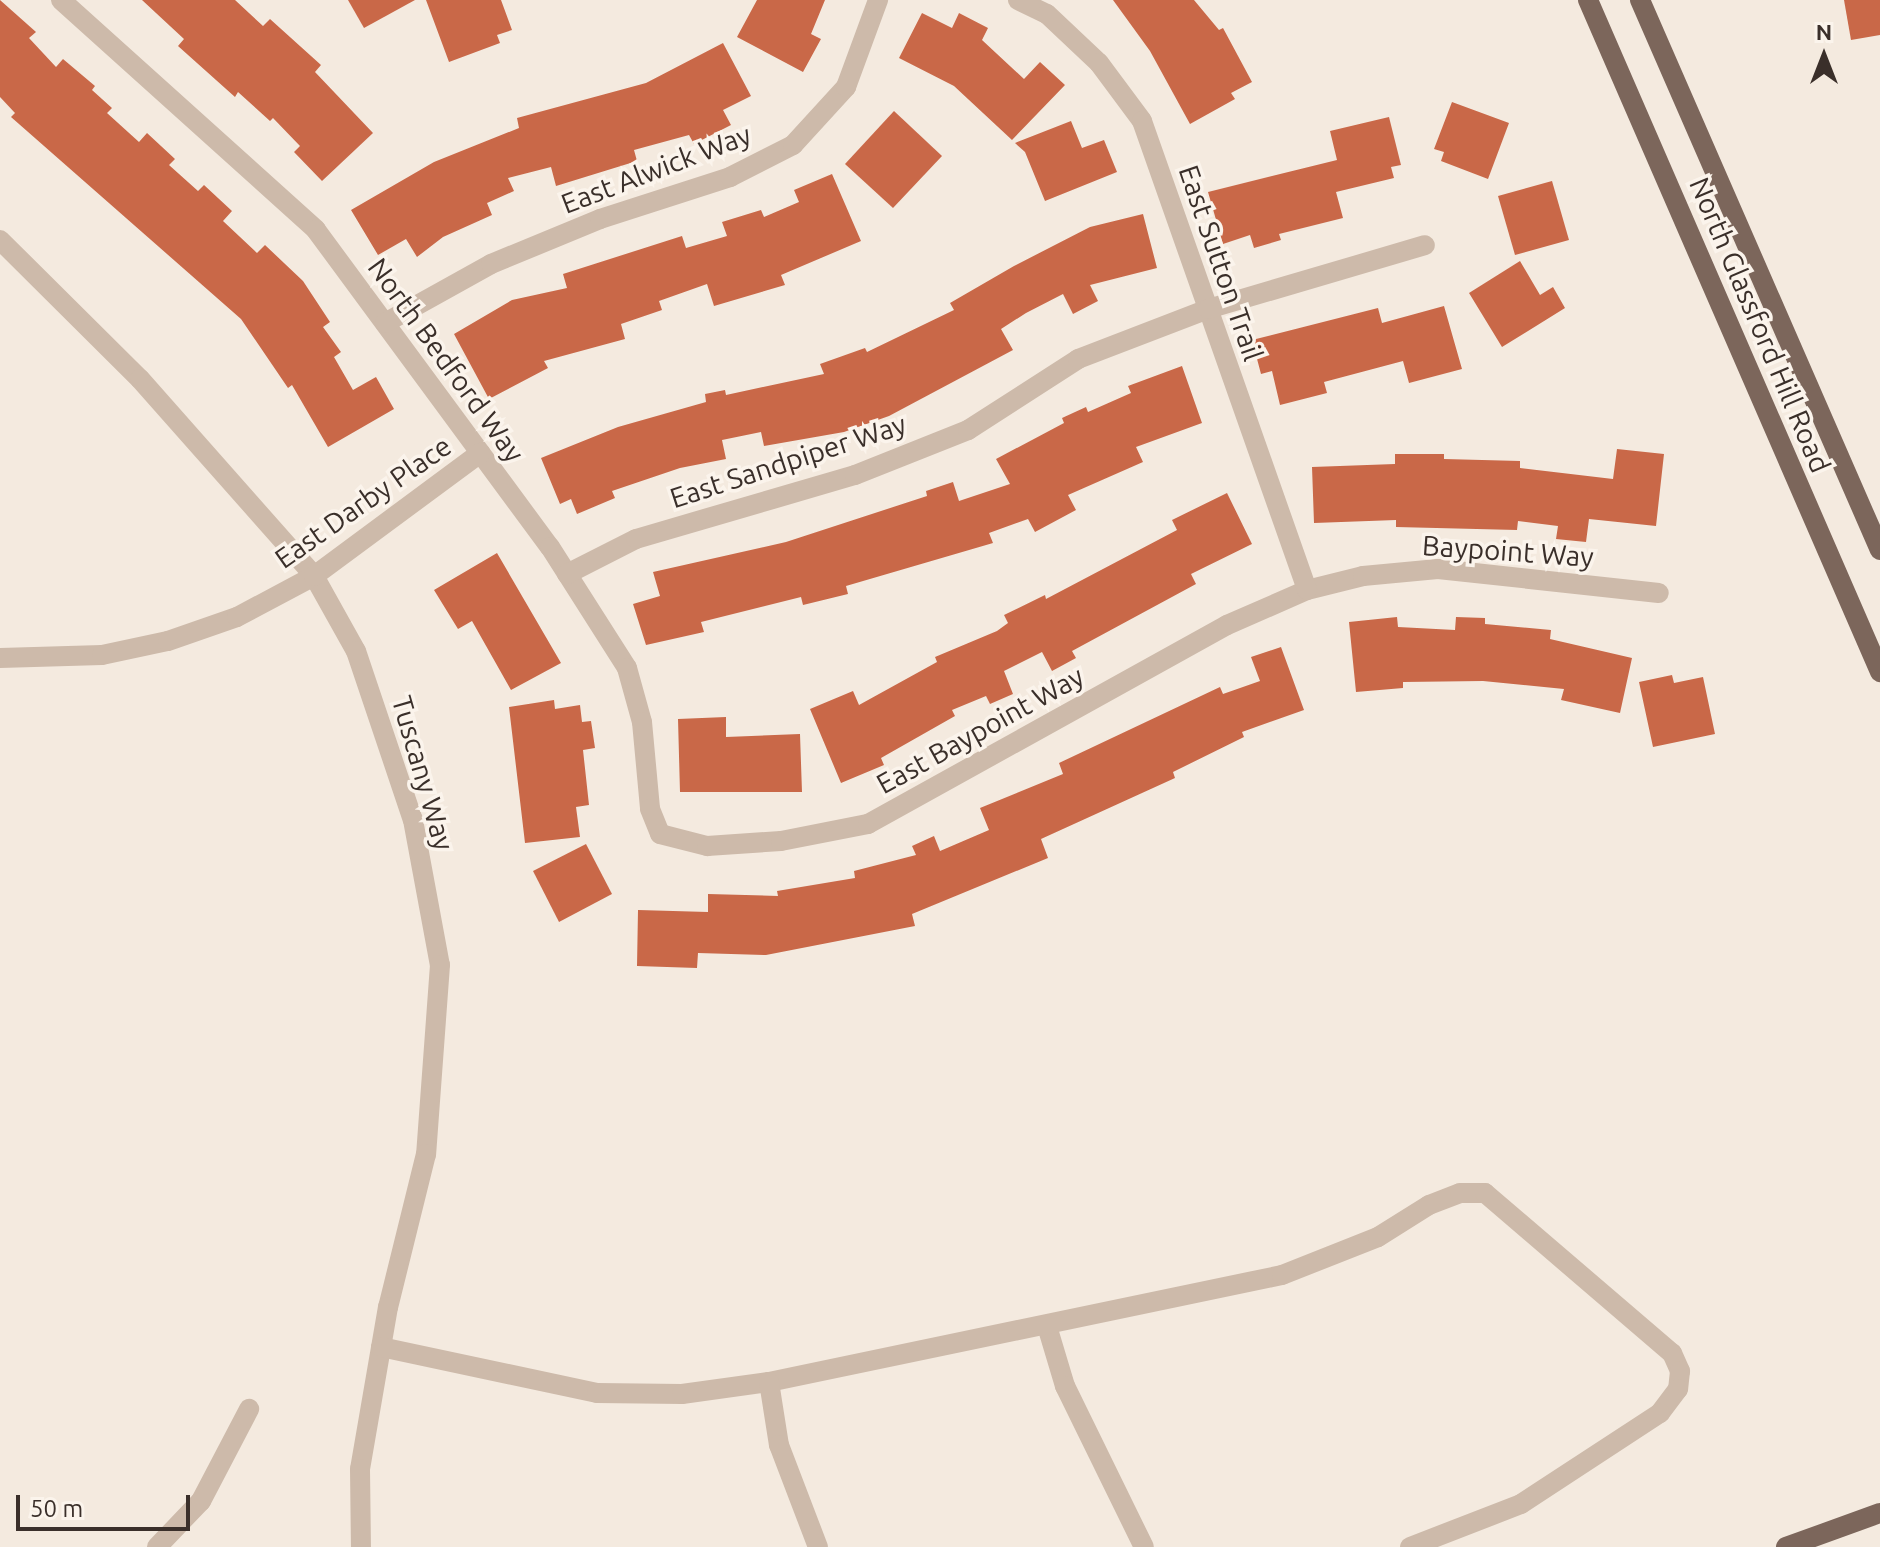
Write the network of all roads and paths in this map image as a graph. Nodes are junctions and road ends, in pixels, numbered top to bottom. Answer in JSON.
{"nodes":[{"id":1,"x":61,"y":0,"type":"edge"},
{"id":2,"x":878,"y":0,"type":"edge"},
{"id":3,"x":1018,"y":0,"type":"edge"},
{"id":4,"x":1588,"y":0,"type":"edge"},
{"id":5,"x":1640,"y":0,"type":"edge"},
{"id":6,"x":0,"y":240,"type":"edge"},
{"id":7,"x":1425,"y":245,"type":"dead end"},
{"id":8,"x":1208,"y":309,"type":"junction"},
{"id":9,"x":385,"y":323,"type":"junction"},
{"id":10,"x":480,"y":453,"type":"junction"},
{"id":11,"x":1880,"y":550,"type":"edge"},
{"id":12,"x":567,"y":574,"type":"junction"},
{"id":13,"x":314,"y":576,"type":"junction"},
{"id":14,"x":1307,"y":590,"type":"junction"},
{"id":15,"x":1659,"y":593,"type":"dead end"},
{"id":16,"x":0,"y":658,"type":"edge"},
{"id":17,"x":1880,"y":672,"type":"edge"},
{"id":18,"x":660,"y":834,"type":"joint"},
{"id":19,"x":1047,"y":1326,"type":"junction"},
{"id":20,"x":381,"y":1347,"type":"junction"},
{"id":21,"x":769,"y":1382,"type":"junction"},
{"id":22,"x":249,"y":1409,"type":"dead end"},
{"id":23,"x":1880,"y":1513,"type":"edge"},
{"id":24,"x":157,"y":1547,"type":"edge"},
{"id":25,"x":361,"y":1547,"type":"edge"},
{"id":26,"x":818,"y":1547,"type":"edge"},
{"id":27,"x":1144,"y":1547,"type":"edge"},
{"id":28,"x":1410,"y":1547,"type":"edge"},
{"id":29,"x":1786,"y":1547,"type":"edge"}],
"edges":[{"from":1,"to":9,"type":"street","name":"North Bedford Way"},
{"from":2,"to":9,"type":"street","name":"East Alwick Way"},
{"from":3,"to":8,"type":"street","name":"East Sutton Trail"},
{"from":4,"to":17,"type":"main road","name":"North Glassford Hill Road"},
{"from":5,"to":11,"type":"main road","name":"North Glassford Hill Road"},
{"from":6,"to":13,"type":"street","name":"Tuscany Way"},
{"from":7,"to":8,"type":"street","name":"East Sandpiper Way"},
{"from":8,"to":12,"type":"street","name":"East Sandpiper Way"},
{"from":8,"to":14,"type":"street","name":"East Sutton Trail"},
{"from":9,"to":10,"type":"street","name":"North Bedford Way"},
{"from":10,"to":12,"type":"street","name":"North Bedford Way"},
{"from":10,"to":13,"type":"street","name":"East Darby Place"},
{"from":12,"to":18,"type":"street","name":"North Bedford Way"},
{"from":13,"to":16,"type":"street","name":"East Darby Place"},
{"from":13,"to":20,"type":"street","name":"Tuscany Way"},
{"from":14,"to":15,"type":"street","name":"Baypoint Way"},
{"from":14,"to":18,"type":"street","name":"East Baypoint Way"},
{"from":19,"to":21,"type":"street"},
{"from":19,"to":27,"type":"street"},
{"from":19,"to":28,"type":"street"},
{"from":20,"to":21,"type":"street"},
{"from":20,"to":25,"type":"street","name":"Tuscany Way"},
{"from":21,"to":26,"type":"street"},
{"from":22,"to":24,"type":"street"},
{"from":23,"to":29,"type":"main road"}]}
